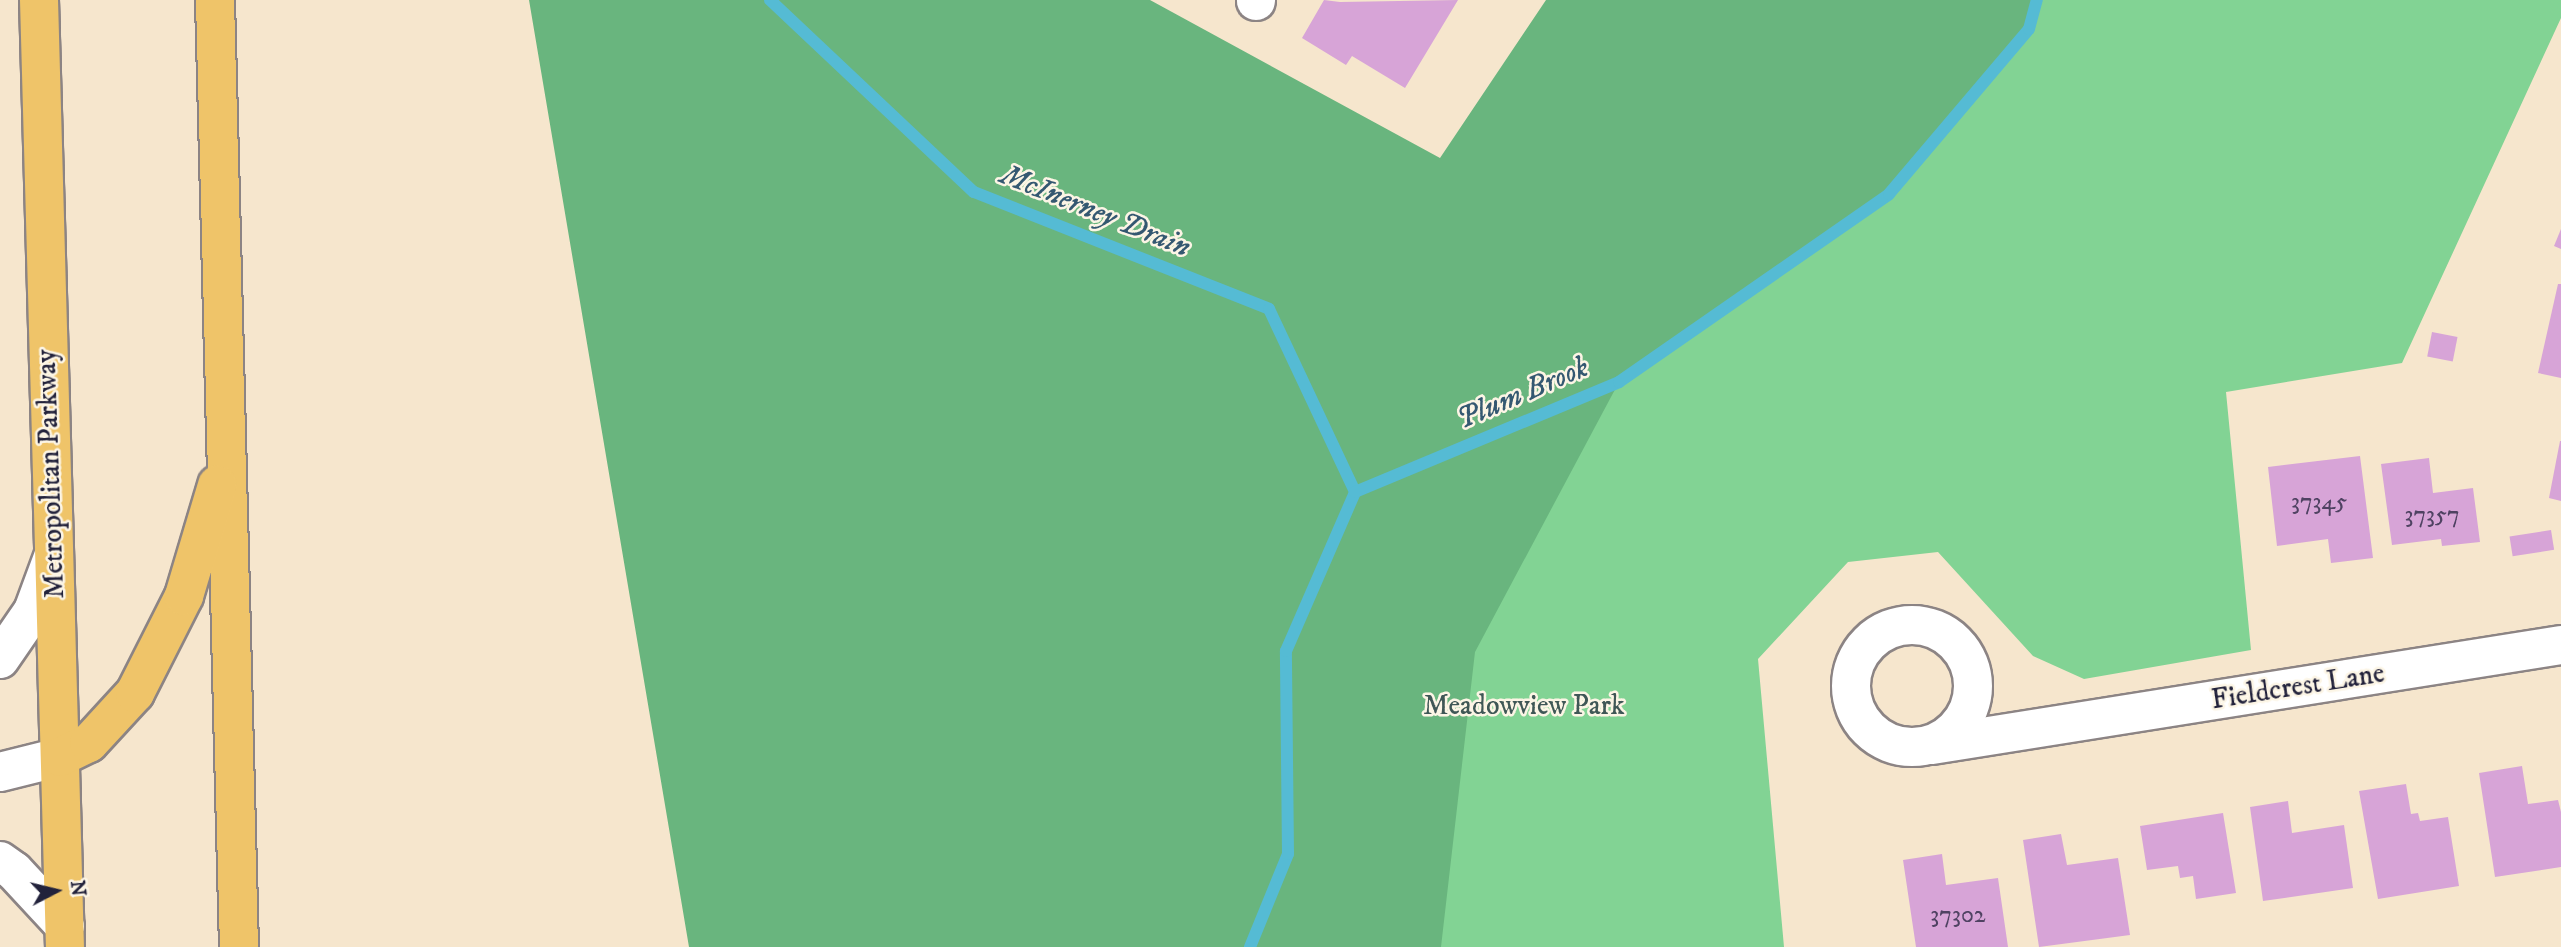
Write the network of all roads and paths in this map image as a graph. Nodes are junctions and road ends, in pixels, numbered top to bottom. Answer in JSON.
{"nodes":[{"id":1,"x":39,"y":0,"type":"edge"},
{"id":2,"x":215,"y":0,"type":"edge"},
{"id":3,"x":226,"y":453,"type":"junction"},
{"id":4,"x":53,"y":557,"type":"junction"},
{"id":5,"x":2561,"y":645,"type":"edge"},
{"id":6,"x":0,"y":659,"type":"edge"},
{"id":7,"x":1972,"y":679,"type":"junction"},
{"id":8,"x":2034,"y":729,"type":"junction"},
{"id":9,"x":1933,"y":745,"type":"junction"},
{"id":10,"x":60,"y":757,"type":"junction"},
{"id":11,"x":0,"y":772,"type":"edge"},
{"id":12,"x":0,"y":860,"type":"edge"},
{"id":13,"x":65,"y":937,"type":"edge"},
{"id":14,"x":239,"y":947,"type":"edge"}],
"edges":[{"from":1,"to":4,"type":"main road","name":"Metropolitan Parkway"},
{"from":2,"to":3,"type":"main road"},
{"from":3,"to":10,"type":"main road"},
{"from":3,"to":14,"type":"main road"},
{"from":4,"to":6,"type":"street"},
{"from":4,"to":10,"type":"main road","name":"Metropolitan Parkway"},
{"from":5,"to":8,"type":"street","name":"Fieldcrest Lane"},
{"from":7,"to":8,"type":"street","name":"Fieldcrest Lane"},
{"from":7,"to":9,"type":"street"},
{"from":7,"to":9,"type":"street","name":"Fieldcrest Lane"},
{"from":8,"to":9,"type":"street","name":"Fieldcrest Lane"},
{"from":10,"to":11,"type":"street"},
{"from":10,"to":13,"type":"main road","name":"Metropolitan Parkway"},
{"from":12,"to":13,"type":"street"}]}
